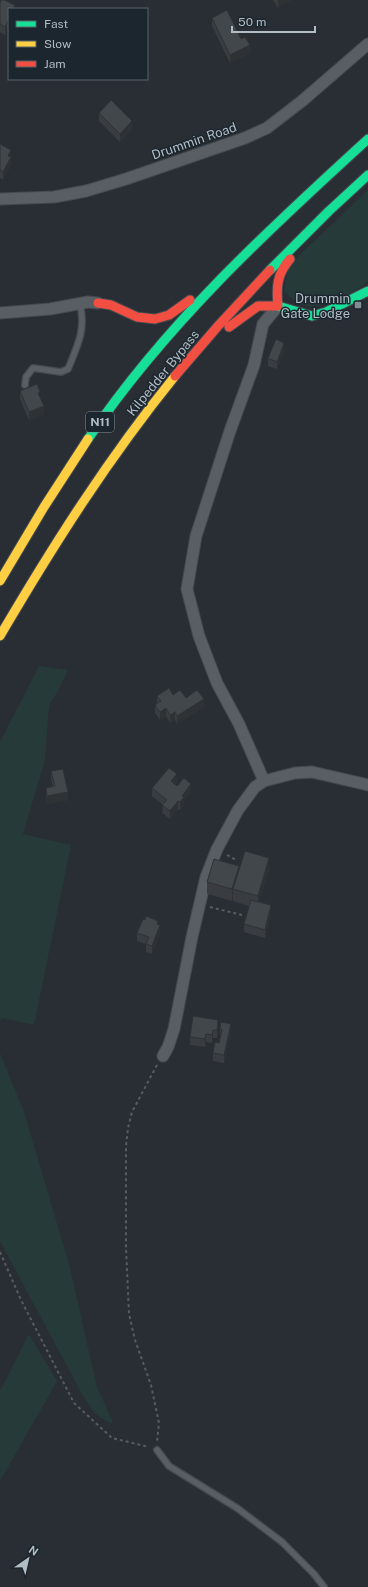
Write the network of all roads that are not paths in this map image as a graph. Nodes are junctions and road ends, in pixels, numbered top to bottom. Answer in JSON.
{"nodes":[{"id":1,"x":368,"y":44,"type":"edge"},
{"id":2,"x":368,"y":139,"type":"edge"},
{"id":3,"x":368,"y":175,"type":"edge"},
{"id":4,"x":0,"y":199,"type":"edge"},
{"id":5,"x":314,"y":224,"type":"junction"},
{"id":6,"x":220,"y":278,"type":"junction"},
{"id":7,"x":368,"y":290,"type":"edge"},
{"id":8,"x":98,"y":303,"type":"joint"},
{"id":9,"x":80,"y":304,"type":"junction"},
{"id":10,"x":278,"y":306,"type":"junction"},
{"id":11,"x":0,"y":313,"type":"edge"},
{"id":12,"x":190,"y":358,"type":"junction"},
{"id":13,"x":25,"y":385,"type":"dead end"},
{"id":14,"x":0,"y":581,"type":"edge"},
{"id":15,"x":0,"y":636,"type":"edge"},
{"id":16,"x":264,"y":781,"type":"junction"},
{"id":17,"x":368,"y":785,"type":"edge"},
{"id":18,"x":163,"y":1056,"type":"road end"},
{"id":19,"x":157,"y":1450,"type":"road end"},
{"id":20,"x":324,"y":1587,"type":"edge"}],
"edges":[{"from":1,"to":4,"type":"street","name":"Drummin Road"},
{"from":2,"to":6,"type":"main road","name":"Kilpedder Bypass","number":"N11"},
{"from":3,"to":5,"type":"main road","name":"Kilpedder Bypass","number":"N11"},
{"from":5,"to":10,"type":"main road","number":"N11"},
{"from":5,"to":12,"type":"main road","name":"Kilpedder Bypass","number":"N11"},
{"from":6,"to":8,"type":"main road","number":"N11"},
{"from":6,"to":14,"type":"main road","name":"Kilpedder Bypass","number":"N11"},
{"from":7,"to":10,"type":"main road"},
{"from":8,"to":9,"type":"street"},
{"from":9,"to":11,"type":"street"},
{"from":9,"to":13,"type":"lane"},
{"from":10,"to":12,"type":"main road","number":"N11"},
{"from":10,"to":16,"type":"street"},
{"from":12,"to":15,"type":"main road","name":"Kilpedder Bypass","number":"N11"},
{"from":16,"to":17,"type":"street"},
{"from":16,"to":18,"type":"street"},
{"from":19,"to":20,"type":"lane"}]}
